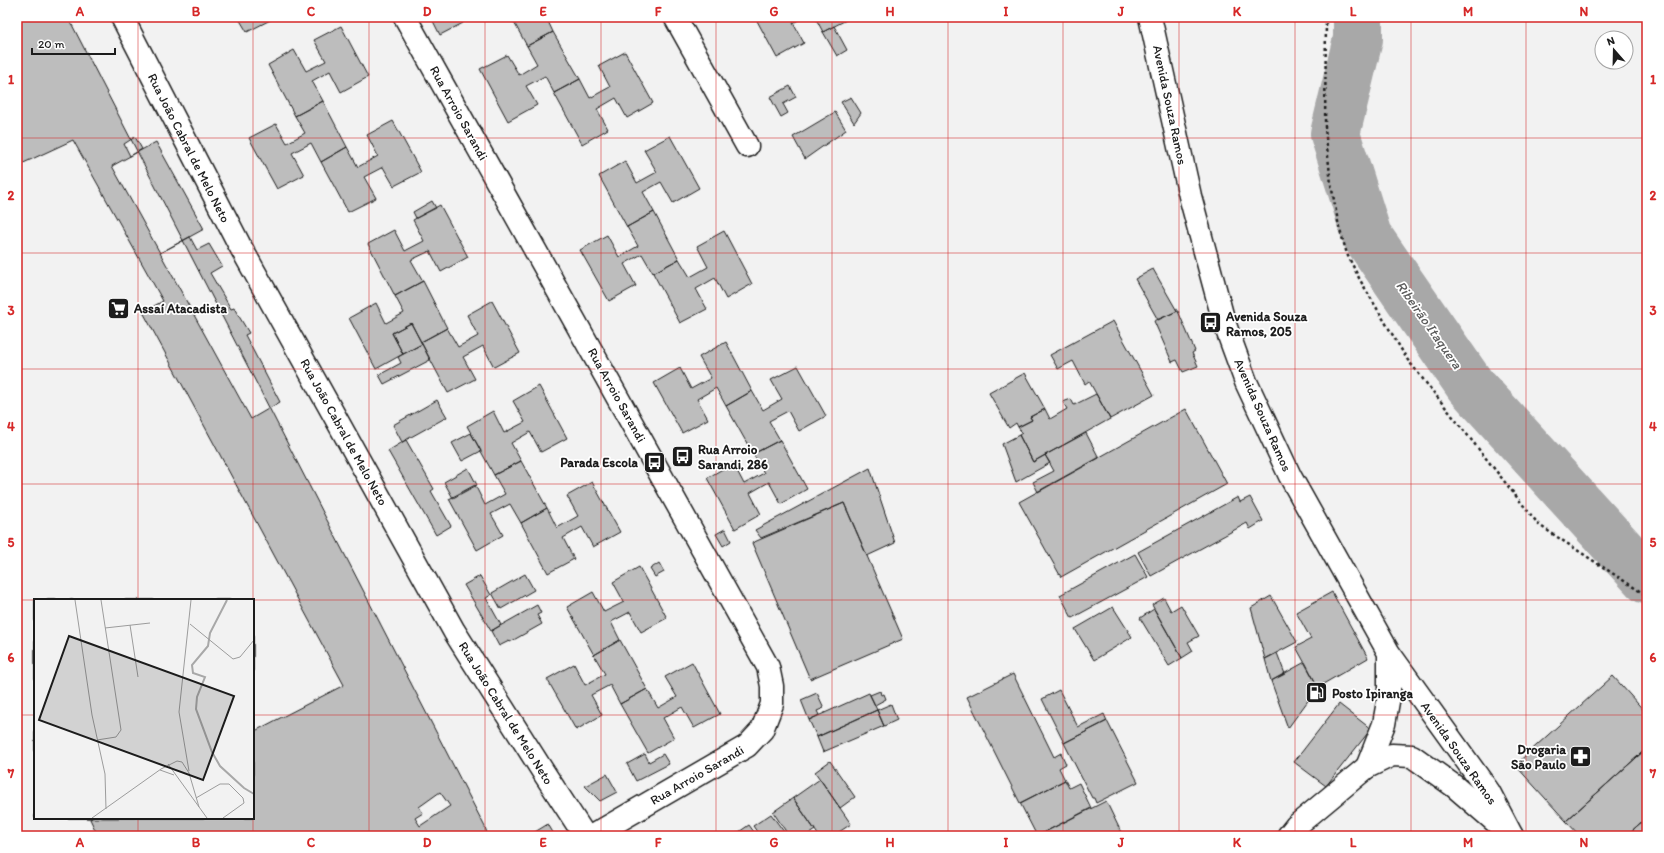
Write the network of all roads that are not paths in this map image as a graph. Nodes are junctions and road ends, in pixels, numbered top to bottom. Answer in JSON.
{"nodes":[{"id":1,"x":122,"y":17,"type":"edge"},
{"id":2,"x":405,"y":17,"type":"edge"},
{"id":3,"x":675,"y":17,"type":"edge"},
{"id":4,"x":1150,"y":17,"type":"edge"},
{"id":5,"x":747,"y":146,"type":"dead end"},
{"id":6,"x":1389,"y":653,"type":"junction"},
{"id":7,"x":1367,"y":767,"type":"junction"},
{"id":8,"x":1298,"y":833,"type":"edge"},
{"id":9,"x":585,"y":836,"type":"edge"},
{"id":10,"x":592,"y":836,"type":"edge"},
{"id":11,"x":1512,"y":836,"type":"edge"}],
"edges":[{"from":1,"to":9,"type":"street","name":"Rua João Cabral de Melo Neto"},
{"from":2,"to":10,"type":"street","name":"Rua Arroio Sarandi"},
{"from":3,"to":5,"type":"street"},
{"from":4,"to":6,"type":"street","name":"Avenida Souza Ramos"},
{"from":6,"to":7,"type":"street","name":"Avenida Souza Ramos"},
{"from":6,"to":11,"type":"street","name":"Avenida Souza Ramos"},
{"from":7,"to":8,"type":"street","name":"Avenida Souza Ramos"},
{"from":7,"to":11,"type":"street","name":"Avenida Souza Ramos"}]}
